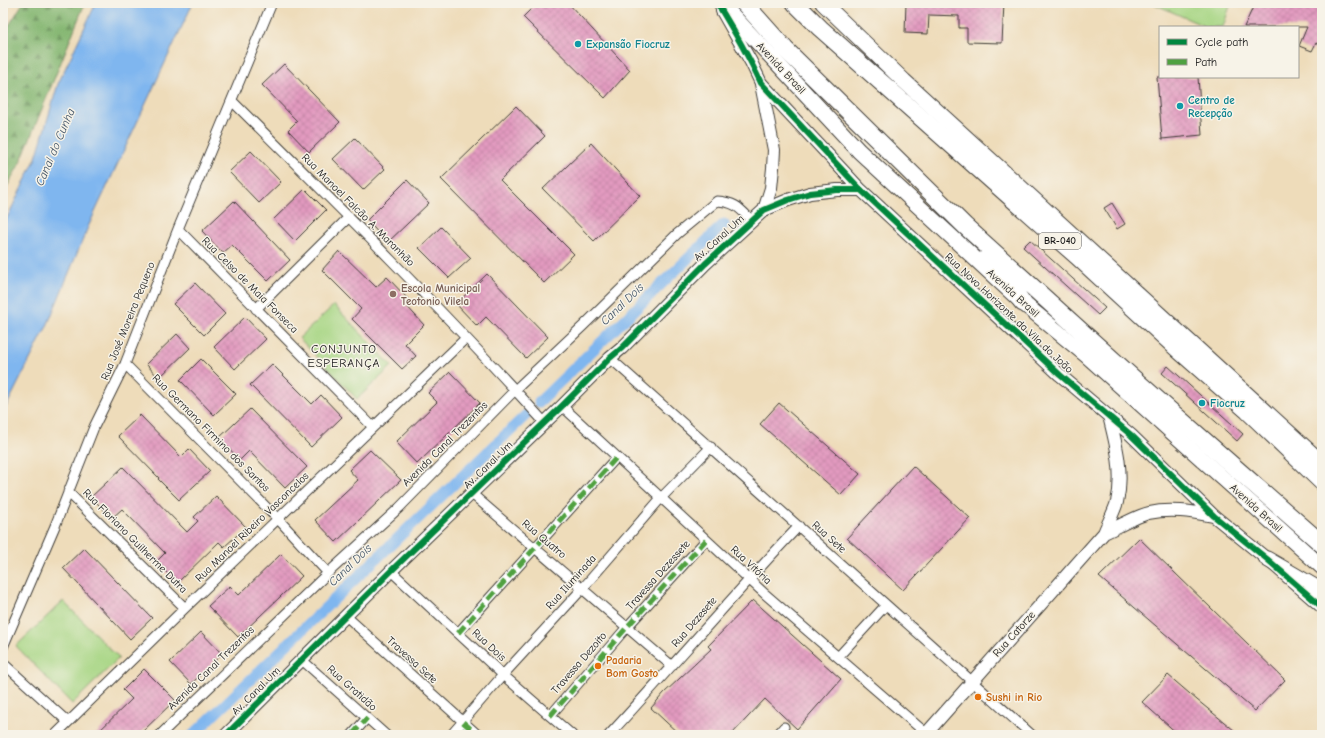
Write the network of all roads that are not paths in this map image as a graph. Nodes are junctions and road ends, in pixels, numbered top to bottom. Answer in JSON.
{"nodes":[{"id":1,"x":272,"y":3,"type":"edge"},
{"id":2,"x":717,"y":3,"type":"edge"},
{"id":3,"x":721,"y":3,"type":"edge"},
{"id":4,"x":744,"y":3,"type":"edge"},
{"id":5,"x":795,"y":3,"type":"edge"},
{"id":6,"x":823,"y":3,"type":"edge"},
{"id":7,"x":761,"y":83,"type":"junction"},
{"id":8,"x":232,"y":100,"type":"junction"},
{"id":9,"x":861,"y":190,"type":"junction"},
{"id":10,"x":764,"y":210,"type":"junction"},
{"id":11,"x":349,"y":217,"type":"junction"},
{"id":12,"x":752,"y":222,"type":"junction"},
{"id":13,"x":965,"y":226,"type":"junction"},
{"id":14,"x":178,"y":229,"type":"junction"},
{"id":15,"x":1023,"y":303,"type":"junction"},
{"id":16,"x":256,"y":309,"type":"junction"},
{"id":17,"x":466,"y":338,"type":"junction"},
{"id":18,"x":610,"y":358,"type":"junction"},
{"id":19,"x":125,"y":364,"type":"junction"},
{"id":20,"x":515,"y":390,"type":"junction"},
{"id":21,"x":562,"y":406,"type":"junction"},
{"id":22,"x":1109,"y":416,"type":"junction"},
{"id":23,"x":545,"y":423,"type":"junction"},
{"id":24,"x":373,"y":427,"type":"junction"},
{"id":25,"x":711,"y":446,"type":"junction"},
{"id":26,"x":617,"y":457,"type":"junction"},
{"id":27,"x":1322,"y":463,"type":"edge"},
{"id":28,"x":1322,"y":482,"type":"edge"},
{"id":29,"x":68,"y":492,"type":"junction"},
{"id":30,"x":472,"y":494,"type":"junction"},
{"id":31,"x":661,"y":498,"type":"junction"},
{"id":32,"x":1214,"y":516,"type":"junction"},
{"id":33,"x":278,"y":519,"type":"junction"},
{"id":34,"x":799,"y":526,"type":"junction"},
{"id":35,"x":1104,"y":533,"type":"junction"},
{"id":36,"x":706,"y":540,"type":"junction"},
{"id":37,"x":1322,"y":544,"type":"edge"},
{"id":38,"x":535,"y":548,"type":"junction"},
{"id":39,"x":1266,"y":559,"type":"junction"},
{"id":40,"x":1322,"y":567,"type":"edge"},
{"id":41,"x":391,"y":571,"type":"junction"},
{"id":42,"x":328,"y":573,"type":"junction"},
{"id":43,"x":748,"y":578,"type":"junction"},
{"id":44,"x":583,"y":588,"type":"junction"},
{"id":45,"x":1322,"y":592,"type":"edge"},
{"id":46,"x":886,"y":605,"type":"junction"},
{"id":47,"x":1322,"y":607,"type":"edge"},
{"id":48,"x":185,"y":608,"type":"junction"},
{"id":49,"x":346,"y":616,"type":"junction"},
{"id":50,"x":627,"y":627,"type":"junction"},
{"id":51,"x":458,"y":633,"type":"junction"},
{"id":52,"x":3,"y":647,"type":"edge"},
{"id":53,"x":838,"y":657,"type":"junction"},
{"id":54,"x":302,"y":660,"type":"junction"},
{"id":55,"x":3,"y":663,"type":"edge"},
{"id":56,"x":672,"y":666,"type":"junction"},
{"id":57,"x":503,"y":675,"type":"junction"},
{"id":58,"x":972,"y":682,"type":"junction"},
{"id":59,"x":550,"y":716,"type":"junction"},
{"id":60,"x":367,"y":718,"type":"junction"},
{"id":61,"x":68,"y":722,"type":"junction"},
{"id":62,"x":463,"y":722,"type":"junction"},
{"id":63,"x":784,"y":726,"type":"dead end"},
{"id":64,"x":927,"y":734,"type":"edge"},
{"id":65,"x":55,"y":735,"type":"edge"},
{"id":66,"x":160,"y":735,"type":"edge"},
{"id":67,"x":226,"y":735,"type":"edge"},
{"id":68,"x":352,"y":735,"type":"edge"},
{"id":69,"x":386,"y":735,"type":"edge"},
{"id":70,"x":451,"y":735,"type":"edge"},
{"id":71,"x":478,"y":735,"type":"edge"},
{"id":72,"x":572,"y":735,"type":"edge"},
{"id":73,"x":609,"y":735,"type":"edge"},
{"id":74,"x":776,"y":735,"type":"edge"},
{"id":75,"x":1032,"y":735,"type":"edge"}],
"edges":[{"from":1,"to":8,"type":"street","name":"Rua José Moreira Pequeno"},
{"from":2,"to":7,"type":"street","name":"Rua Novo Horizonte da Vila do João"},
{"from":3,"to":15,"type":"highway","name":"Avenida Brasil"},
{"from":4,"to":13,"type":"highway","name":"Avenida Brasil"},
{"from":5,"to":28,"type":"highway","number":"BR-040"},
{"from":6,"to":27,"type":"highway"},
{"from":7,"to":9,"type":"street","name":"Rua Novo Horizonte da Vila do João"},
{"from":7,"to":10,"type":"street"},
{"from":8,"to":11,"type":"street","name":"Rua Manoel Falcão A. Maranhão"},
{"from":8,"to":14,"type":"street","name":"Rua José Moreira Pequeno"},
{"from":9,"to":10,"type":"street"},
{"from":9,"to":22,"type":"street","name":"Rua Novo Horizonte da Vila do João"},
{"from":10,"to":12,"type":"street","name":"Av. Canal Um"},
{"from":11,"to":16,"type":"street"},
{"from":11,"to":17,"type":"street","name":"Rua Manoel Falcão A. Maranhão"},
{"from":12,"to":18,"type":"street","name":"Av. Canal Um"},
{"from":12,"to":20,"type":"street","name":"Avenida Canal Trezentos"},
{"from":13,"to":15,"type":"highway"},
{"from":13,"to":37,"type":"highway","name":"Avenida Brasil"},
{"from":14,"to":16,"type":"street","name":"Rua Celso de Maia Fonseca"},
{"from":14,"to":19,"type":"street","name":"Rua José Moreira Pequeno"},
{"from":15,"to":40,"type":"highway","name":"Avenida Brasil"},
{"from":16,"to":24,"type":"street","name":"Rua Celso de Maia Fonseca"},
{"from":17,"to":20,"type":"street","name":"Rua Manoel Falcão A. Maranhão"},
{"from":17,"to":24,"type":"street","name":"Rua Manoel Ribeiro Vasconcelos"},
{"from":18,"to":21,"type":"street","name":"Av. Canal Um"},
{"from":18,"to":25,"type":"street","name":"Rua Sete"},
{"from":19,"to":29,"type":"street","name":"Rua José Moreira Pequeno"},
{"from":19,"to":33,"type":"street","name":"Rua Germano Firmino dos Santos"},
{"from":20,"to":23,"type":"street","name":"Rua Manoel Falcão A. Maranhão"},
{"from":20,"to":42,"type":"street","name":"Avenida Canal Trezentos"},
{"from":21,"to":23,"type":"street","name":"Av. Canal Um"},
{"from":21,"to":26,"type":"street","name":"Rua Vitória"},
{"from":22,"to":32,"type":"street","name":"Rua Novo Horizonte da Vila do João"},
{"from":22,"to":35,"type":"street","name":"Rua Catorze"},
{"from":23,"to":30,"type":"street","name":"Av. Canal Um"},
{"from":24,"to":33,"type":"street","name":"Rua Manoel Ribeiro Vasconcelos"},
{"from":25,"to":31,"type":"street","name":"Rua Iluminada"},
{"from":25,"to":34,"type":"street","name":"Rua Sete"},
{"from":26,"to":31,"type":"street","name":"Rua Vitória"},
{"from":26,"to":38,"type":"street"},
{"from":29,"to":48,"type":"street","name":"Rua Floriano Guilherme Dutra"},
{"from":29,"to":52,"type":"street","name":"Rua José Moreira Pequeno"},
{"from":30,"to":38,"type":"street","name":"Rua Quatro"},
{"from":30,"to":41,"type":"street","name":"Av. Canal Um"},
{"from":31,"to":36,"type":"street","name":"Rua Vitória"},
{"from":31,"to":44,"type":"street","name":"Rua Iluminada"},
{"from":32,"to":35,"type":"street","name":"Rua Catorze"},
{"from":32,"to":39,"type":"street","name":"Rua Novo Horizonte da Vila do João"},
{"from":33,"to":42,"type":"street","name":"Rua Germano Firmino dos Santos"},
{"from":33,"to":48,"type":"street","name":"Rua Manoel Ribeiro Vasconcelos"},
{"from":34,"to":43,"type":"street","name":"Rua Dezesete"},
{"from":34,"to":46,"type":"street","name":"Rua Sete"},
{"from":35,"to":58,"type":"street","name":"Rua Catorze"},
{"from":36,"to":43,"type":"street","name":"Rua Vitória"},
{"from":36,"to":50,"type":"street","name":"Travessa Dezessete"},
{"from":38,"to":44,"type":"street","name":"Rua Quatro"},
{"from":38,"to":51,"type":"street"},
{"from":39,"to":45,"type":"highway"},
{"from":39,"to":47,"type":"street","name":"Rua Novo Horizonte da Vila do João"},
{"from":41,"to":49,"type":"street","name":"Av. Canal Um"},
{"from":41,"to":51,"type":"street","name":"Rua Dois"},
{"from":42,"to":66,"type":"street","name":"Avenida Canal Trezentos"},
{"from":43,"to":53,"type":"street","name":"Rua Vitória"},
{"from":43,"to":56,"type":"street","name":"Rua Dezesete"},
{"from":44,"to":50,"type":"street","name":"Rua Quatro"},
{"from":44,"to":57,"type":"street","name":"Rua Iluminada"},
{"from":46,"to":53,"type":"street"},
{"from":46,"to":58,"type":"street","name":"Rua Sete"},
{"from":48,"to":61,"type":"street","name":"Rua Manoel Ribeiro Vasconcelos"},
{"from":49,"to":54,"type":"street","name":"Av. Canal Um"},
{"from":49,"to":62,"type":"street","name":"Travessa Sete"},
{"from":50,"to":56,"type":"street","name":"Rua Quatro"},
{"from":50,"to":59,"type":"street","name":"Travessa Dezoito"},
{"from":51,"to":57,"type":"street","name":"Rua Dois"},
{"from":53,"to":64,"type":"street","name":"Rua Vitória"},
{"from":54,"to":60,"type":"street","name":"Rua Gratidão"},
{"from":54,"to":67,"type":"street","name":"Av. Canal Um"},
{"from":55,"to":61,"type":"street"},
{"from":56,"to":73,"type":"street","name":"Rua Dezesete"},
{"from":57,"to":59,"type":"street","name":"Rua Dois"},
{"from":57,"to":62,"type":"street","name":"Rua Iluminada"},
{"from":58,"to":64,"type":"street","name":"Rua Catorze"},
{"from":58,"to":75,"type":"street","name":"Rua Sete"},
{"from":59,"to":72,"type":"street","name":"Rua Dois"},
{"from":60,"to":68,"type":"street"},
{"from":60,"to":69,"type":"street","name":"Rua Gratidão"},
{"from":61,"to":65,"type":"street","name":"Rua Manoel Ribeiro Vasconcelos"},
{"from":62,"to":70,"type":"street","name":"Rua Iluminada"},
{"from":62,"to":71,"type":"street","name":"Travessa Sete"},
{"from":63,"to":74,"type":"street"}]}
